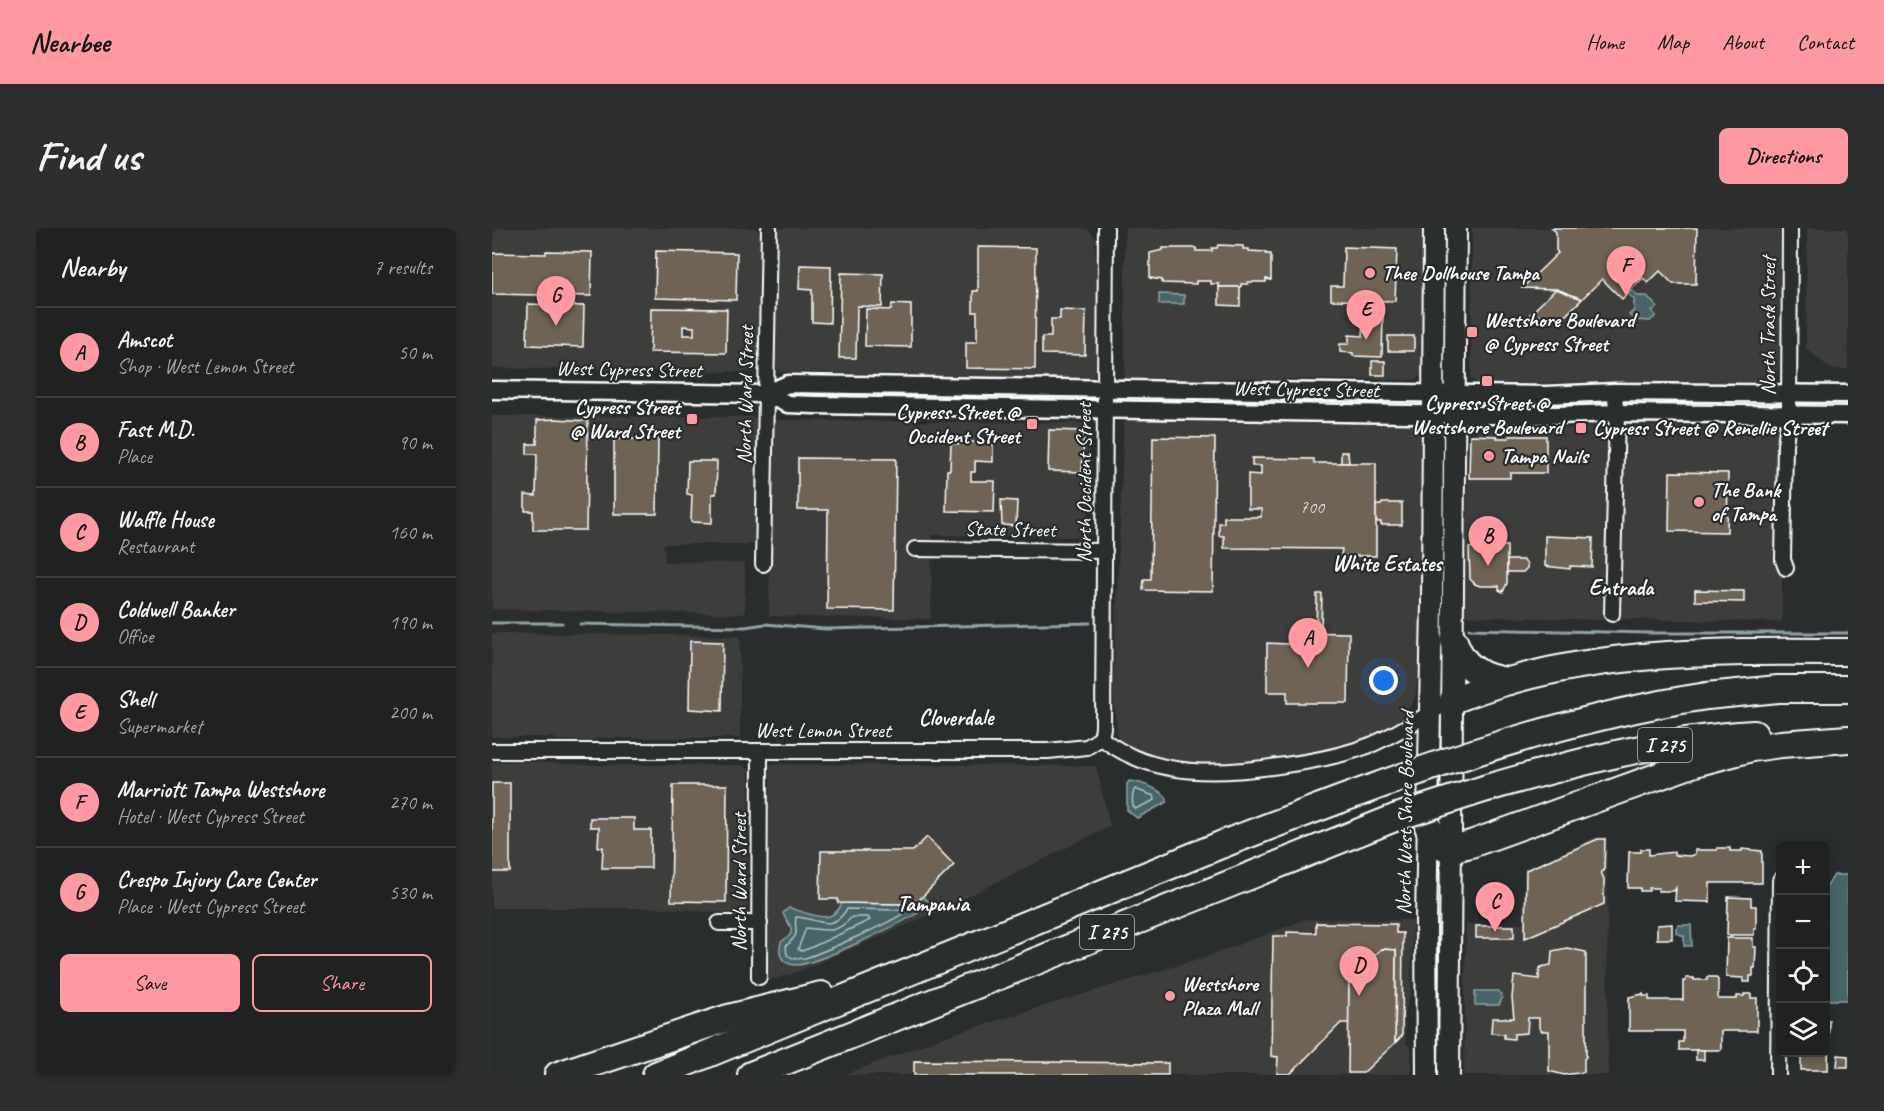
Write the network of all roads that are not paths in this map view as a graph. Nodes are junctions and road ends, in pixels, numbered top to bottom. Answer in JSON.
{"nodes":[{"id":1,"x":769,"y":228,"type":"edge"},
{"id":2,"x":1106,"y":228,"type":"edge"},
{"id":3,"x":1434,"y":228,"type":"edge"},
{"id":4,"x":1456,"y":228,"type":"edge"},
{"id":5,"x":1790,"y":228,"type":"edge"},
{"id":6,"x":1105,"y":389,"type":"junction"},
{"id":7,"x":492,"y":390,"type":"edge"},
{"id":8,"x":1281,"y":391,"type":"junction"},
{"id":9,"x":1614,"y":392,"type":"junction"},
{"id":10,"x":1434,"y":393,"type":"junction"},
{"id":11,"x":1789,"y":393,"type":"junction"},
{"id":12,"x":765,"y":394,"type":"junction"},
{"id":13,"x":1455,"y":394,"type":"junction"},
{"id":14,"x":1848,"y":394,"type":"edge"},
{"id":15,"x":1106,"y":409,"type":"junction"},
{"id":16,"x":1281,"y":412,"type":"junction"},
{"id":17,"x":1617,"y":413,"type":"junction"},
{"id":18,"x":1789,"y":413,"type":"junction"},
{"id":19,"x":1434,"y":414,"type":"junction"},
{"id":20,"x":1454,"y":414,"type":"junction"},
{"id":21,"x":1848,"y":415,"type":"edge"},
{"id":22,"x":915,"y":549,"type":"dead end"},
{"id":23,"x":1105,"y":551,"type":"junction"},
{"id":24,"x":763,"y":564,"type":"dead end"},
{"id":25,"x":1786,"y":568,"type":"dead end"},
{"id":26,"x":1612,"y":614,"type":"dead end"},
{"id":27,"x":1454,"y":641,"type":"junction"},
{"id":28,"x":1848,"y":652,"type":"edge"},
{"id":29,"x":1510,"y":681,"type":"junction"},
{"id":30,"x":1848,"y":689,"type":"edge"},
{"id":31,"x":1453,"y":700,"type":"junction"},
{"id":32,"x":1431,"y":712,"type":"junction"},
{"id":33,"x":1848,"y":732,"type":"edge"},
{"id":34,"x":1101,"y":738,"type":"junction"},
{"id":35,"x":1848,"y":739,"type":"edge"},
{"id":36,"x":492,"y":751,"type":"edge"},
{"id":37,"x":760,"y":751,"type":"junction"},
{"id":38,"x":1428,"y":826,"type":"junction"},
{"id":39,"x":1452,"y":849,"type":"junction"},
{"id":40,"x":1780,"y":895,"type":"edge"},
{"id":41,"x":719,"y":923,"type":"dead end"},
{"id":42,"x":760,"y":923,"type":"junction"},
{"id":43,"x":908,"y":972,"type":"junction"},
{"id":44,"x":759,"y":977,"type":"dead end"},
{"id":45,"x":558,"y":1075,"type":"edge"},
{"id":46,"x":656,"y":1075,"type":"edge"},
{"id":47,"x":751,"y":1075,"type":"edge"},
{"id":48,"x":1427,"y":1075,"type":"edge"},
{"id":49,"x":1449,"y":1075,"type":"edge"},
{"id":50,"x":1778,"y":1075,"type":"edge"}],
"edges":[{"from":1,"to":12,"type":"street","name":"North Ward Street"},
{"from":2,"to":6,"type":"street","name":"North Occident Street"},
{"from":3,"to":10,"type":"main road","name":"North West Shore Boulevard"},
{"from":4,"to":13,"type":"main road"},
{"from":5,"to":11,"type":"street","name":"North Trask Street"},
{"from":6,"to":8,"type":"street","name":"West Cypress Street"},
{"from":6,"to":12,"type":"street","name":"West Cypress Street"},
{"from":6,"to":15,"type":"street","name":"North Occident Street"},
{"from":7,"to":12,"type":"street","name":"West Cypress Street"},
{"from":8,"to":10,"type":"street","name":"West Cypress Street"},
{"from":8,"to":16,"type":"street"},
{"from":9,"to":11,"type":"street","name":"West Cypress Street"},
{"from":9,"to":13,"type":"street","name":"West Cypress Street"},
{"from":9,"to":17,"type":"street"},
{"from":10,"to":13,"type":"street","name":"West Cypress Street"},
{"from":10,"to":19,"type":"main road","name":"North West Shore Boulevard"},
{"from":11,"to":14,"type":"street","name":"West Cypress Street"},
{"from":11,"to":18,"type":"street","name":"North Trask Street"},
{"from":12,"to":15,"type":"street","name":"West Cypress Street"},
{"from":12,"to":24,"type":"street","name":"North Ward Street"},
{"from":13,"to":20,"type":"main road"},
{"from":15,"to":16,"type":"street","name":"West Cypress Street"},
{"from":15,"to":23,"type":"street","name":"North Occident Street"},
{"from":16,"to":19,"type":"street","name":"West Cypress Street"},
{"from":17,"to":18,"type":"street","name":"West Cypress Street"},
{"from":17,"to":20,"type":"street","name":"West Cypress Street"},
{"from":17,"to":26,"type":"street"},
{"from":18,"to":21,"type":"street","name":"West Cypress Street"},
{"from":18,"to":25,"type":"street","name":"North Trask Street"},
{"from":19,"to":20,"type":"street","name":"West Cypress Street"},
{"from":19,"to":32,"type":"main road","name":"North West Shore Boulevard"},
{"from":20,"to":27,"type":"main road"},
{"from":22,"to":23,"type":"street","name":"State Street"},
{"from":23,"to":34,"type":"street","name":"North Occident Street"},
{"from":27,"to":29,"type":"highway"},
{"from":27,"to":31,"type":"main road"},
{"from":28,"to":29,"type":"highway"},
{"from":29,"to":31,"type":"highway"},
{"from":30,"to":43,"type":"highway","number":"I 275","bridge":true},
{"from":31,"to":32,"type":"street"},
{"from":31,"to":39,"type":"main road"},
{"from":32,"to":34,"type":"street"},
{"from":32,"to":38,"type":"main road","name":"North West Shore Boulevard"},
{"from":33,"to":47,"type":"highway","number":"I 275","bridge":true},
{"from":34,"to":37,"type":"street","name":"West Lemon Street"},
{"from":35,"to":39,"type":"highway"},
{"from":36,"to":37,"type":"street","name":"West Lemon Street"},
{"from":37,"to":42,"type":"street","name":"North Ward Street"},
{"from":38,"to":39,"type":"highway"},
{"from":38,"to":48,"type":"main road","name":"North West Shore Boulevard"},
{"from":39,"to":49,"type":"main road"},
{"from":40,"to":50,"type":"street"},
{"from":41,"to":42,"type":"street"},
{"from":42,"to":44,"type":"street","name":"North Ward Street"},
{"from":43,"to":45,"type":"highway"},
{"from":43,"to":46,"type":"highway","number":"I 275"}]}
